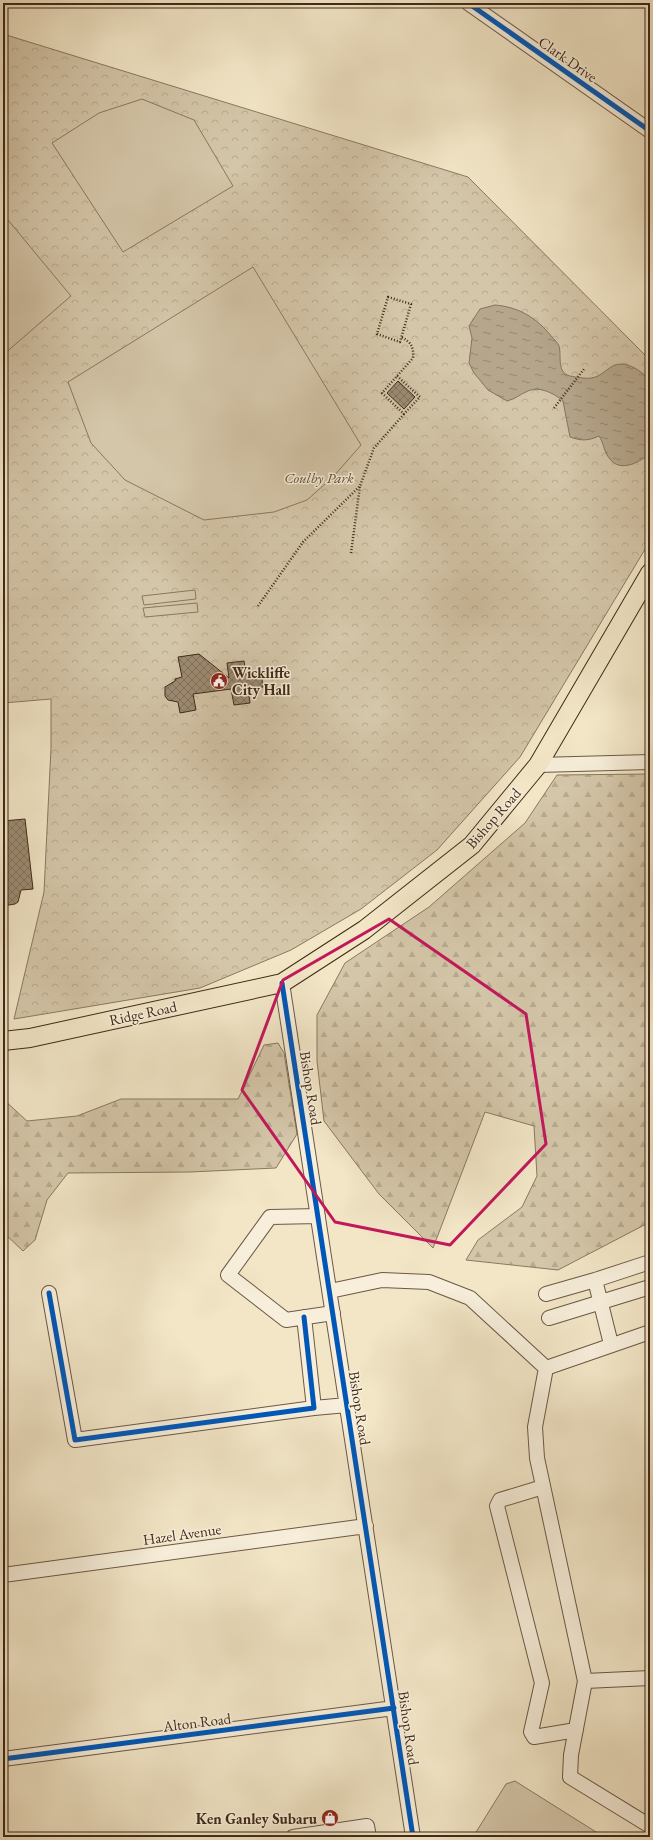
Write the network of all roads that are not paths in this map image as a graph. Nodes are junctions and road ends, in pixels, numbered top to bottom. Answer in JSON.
{"nodes":[{"id":1,"x":470,"y":4,"type":"edge"},
{"id":2,"x":650,"y":131,"type":"edge"},
{"id":3,"x":650,"y":573,"type":"edge"},
{"id":4,"x":650,"y":762,"type":"edge"},
{"id":5,"x":538,"y":765,"type":"junction"},
{"id":6,"x":282,"y":983,"type":"junction"},
{"id":7,"x":3,"y":1041,"type":"edge"},
{"id":8,"x":318,"y":1216,"type":"junction"},
{"id":9,"x":647,"y":1263,"type":"dead end"},
{"id":10,"x":595,"y":1280,"type":"junction"},
{"id":11,"x":650,"y":1287,"type":"edge"},
{"id":12,"x":330,"y":1291,"type":"junction"},
{"id":13,"x":49,"y":1293,"type":"dead end"},
{"id":14,"x":546,"y":1294,"type":"dead end"},
{"id":15,"x":600,"y":1303,"type":"junction"},
{"id":16,"x":333,"y":1312,"type":"junction"},
{"id":17,"x":304,"y":1317,"type":"junction"},
{"id":18,"x":549,"y":1318,"type":"dead end"},
{"id":19,"x":650,"y":1332,"type":"edge"},
{"id":20,"x":611,"y":1344,"type":"junction"},
{"id":21,"x":546,"y":1368,"type":"junction"},
{"id":22,"x":347,"y":1405,"type":"junction"},
{"id":23,"x":314,"y":1408,"type":"junction"},
{"id":24,"x":543,"y":1487,"type":"junction"},
{"id":25,"x":366,"y":1526,"type":"junction"},
{"id":26,"x":3,"y":1575,"type":"edge"},
{"id":27,"x":650,"y":1678,"type":"edge"},
{"id":28,"x":585,"y":1681,"type":"junction"},
{"id":29,"x":394,"y":1708,"type":"junction"},
{"id":30,"x":576,"y":1730,"type":"junction"},
{"id":31,"x":3,"y":1759,"type":"edge"},
{"id":32,"x":650,"y":1826,"type":"edge"},
{"id":33,"x":293,"y":1837,"type":"edge"},
{"id":34,"x":369,"y":1837,"type":"edge"},
{"id":35,"x":413,"y":1837,"type":"edge"}],
"edges":[{"from":1,"to":2,"type":"street","name":"Clark Drive"},
{"from":3,"to":5,"type":"main road","name":"Bishop Road"},
{"from":4,"to":5,"type":"street"},
{"from":5,"to":6,"type":"main road","name":"Bishop Road"},
{"from":6,"to":7,"type":"main road","name":"Ridge Road"},
{"from":6,"to":8,"type":"street","name":"Bishop Road"},
{"from":8,"to":12,"type":"street","name":"Bishop Road"},
{"from":8,"to":17,"type":"street"},
{"from":9,"to":10,"type":"street"},
{"from":10,"to":14,"type":"street"},
{"from":10,"to":15,"type":"street"},
{"from":11,"to":15,"type":"street"},
{"from":12,"to":16,"type":"street","name":"Bishop Road"},
{"from":12,"to":21,"type":"street"},
{"from":13,"to":23,"type":"street"},
{"from":15,"to":18,"type":"street"},
{"from":15,"to":20,"type":"street"},
{"from":16,"to":17,"type":"street"},
{"from":16,"to":22,"type":"street","name":"Bishop Road"},
{"from":17,"to":23,"type":"street"},
{"from":19,"to":20,"type":"street"},
{"from":20,"to":21,"type":"street"},
{"from":21,"to":24,"type":"street"},
{"from":22,"to":23,"type":"street"},
{"from":22,"to":25,"type":"street","name":"Bishop Road"},
{"from":24,"to":28,"type":"street"},
{"from":24,"to":30,"type":"street"},
{"from":25,"to":26,"type":"street","name":"Hazel Avenue"},
{"from":25,"to":29,"type":"street","name":"Bishop Road"},
{"from":27,"to":28,"type":"street"},
{"from":28,"to":30,"type":"street"},
{"from":29,"to":31,"type":"street","name":"Alton Road"},
{"from":29,"to":35,"type":"street","name":"Bishop Road"},
{"from":30,"to":32,"type":"street"},
{"from":33,"to":34,"type":"street"}]}
